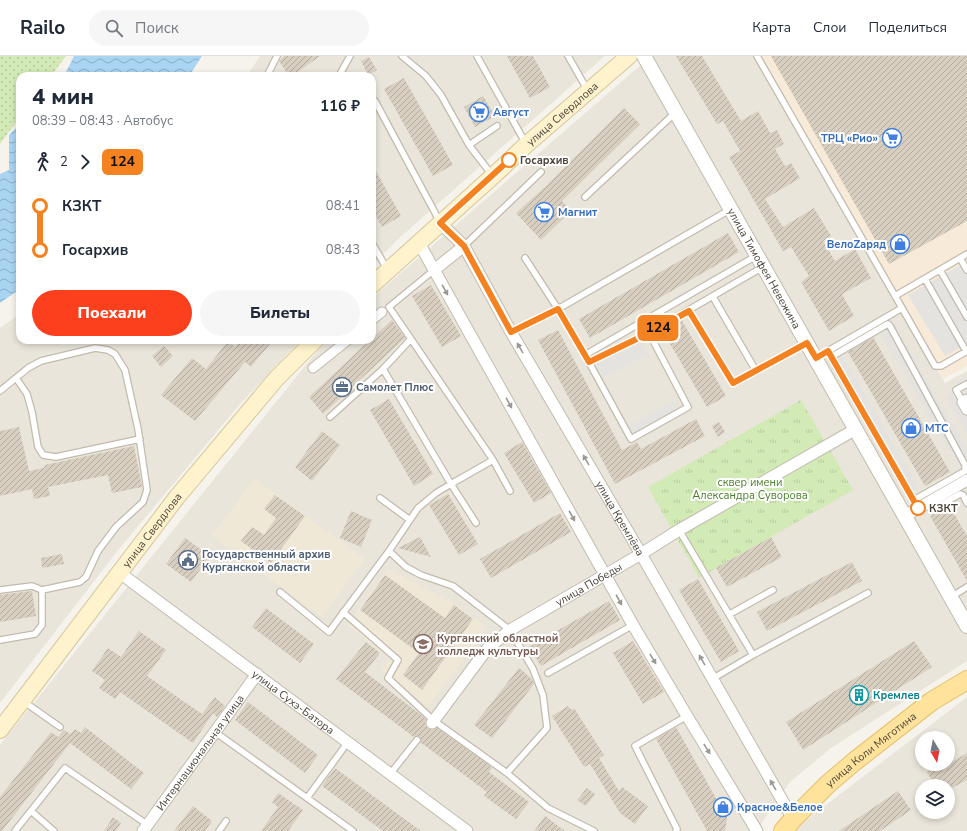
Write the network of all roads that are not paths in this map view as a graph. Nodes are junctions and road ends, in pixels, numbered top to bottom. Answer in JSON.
{"nodes":[{"id":1,"x":277,"y":56,"type":"edge"},
{"id":2,"x":350,"y":56,"type":"edge"},
{"id":3,"x":477,"y":56,"type":"edge"},
{"id":4,"x":568,"y":56,"type":"edge"},
{"id":5,"x":629,"y":56,"type":"edge"},
{"id":6,"x":644,"y":56,"type":"edge"},
{"id":7,"x":756,"y":56,"type":"edge"},
{"id":8,"x":404,"y":57,"type":"edge"},
{"id":9,"x":269,"y":72,"type":"edge"},
{"id":10,"x":341,"y":72,"type":"edge"},
{"id":11,"x":588,"y":91,"type":"junction"},
{"id":12,"x":376,"y":104,"type":"edge"},
{"id":13,"x":676,"y":113,"type":"junction"},
{"id":14,"x":497,"y":126,"type":"dead end"},
{"id":15,"x":470,"y":145,"type":"junction"},
{"id":16,"x":526,"y":145,"type":"junction"},
{"id":17,"x":541,"y":172,"type":"dead end"},
{"id":18,"x":493,"y":176,"type":"junction"},
{"id":19,"x":585,"y":197,"type":"dead end"},
{"id":20,"x":731,"y":209,"type":"junction"},
{"id":21,"x":440,"y":223,"type":"junction"},
{"id":22,"x":419,"y":243,"type":"junction"},
{"id":23,"x":464,"y":246,"type":"junction"},
{"id":24,"x":376,"y":250,"type":"edge"},
{"id":25,"x":967,"y":254,"type":"edge"},
{"id":26,"x":525,"y":258,"type":"dead end"},
{"id":27,"x":960,"y":258,"type":"junction"},
{"id":28,"x":759,"y":261,"type":"junction"},
{"id":29,"x":434,"y":270,"type":"junction"},
{"id":30,"x":940,"y":270,"type":"junction"},
{"id":31,"x":967,"y":270,"type":"edge"},
{"id":32,"x":388,"y":271,"type":"junction"},
{"id":33,"x":925,"y":279,"type":"junction"},
{"id":34,"x":376,"y":282,"type":"edge"},
{"id":35,"x":895,"y":296,"type":"junction"},
{"id":36,"x":713,"y":297,"type":"junction"},
{"id":37,"x":902,"y":308,"type":"junction"},
{"id":38,"x":385,"y":309,"type":"junction"},
{"id":39,"x":558,"y":309,"type":"junction"},
{"id":40,"x":689,"y":311,"type":"junction"},
{"id":41,"x":376,"y":317,"type":"edge"},
{"id":42,"x":967,"y":317,"type":"edge"},
{"id":43,"x":511,"y":332,"type":"junction"},
{"id":44,"x":649,"y":333,"type":"junction"},
{"id":45,"x":412,"y":338,"type":"junction"},
{"id":46,"x":807,"y":343,"type":"junction"},
{"id":47,"x":311,"y":344,"type":"edge"},
{"id":48,"x":343,"y":344,"type":"edge"},
{"id":49,"x":967,"y":351,"type":"edge"},
{"id":50,"x":585,"y":355,"type":"junction"},
{"id":51,"x":825,"y":355,"type":"junction"},
{"id":52,"x":589,"y":362,"type":"junction"},
{"id":53,"x":313,"y":368,"type":"dead end"},
{"id":54,"x":383,"y":369,"type":"junction"},
{"id":55,"x":756,"y":371,"type":"junction"},
{"id":56,"x":16,"y":378,"type":"junction"},
{"id":57,"x":967,"y":384,"type":"edge"},
{"id":58,"x":0,"y":391,"type":"edge"},
{"id":59,"x":966,"y":404,"type":"edge"},
{"id":60,"x":330,"y":417,"type":"dead end"},
{"id":61,"x":856,"y":429,"type":"junction"},
{"id":62,"x":140,"y":440,"type":"junction"},
{"id":63,"x":493,"y":460,"type":"junction"},
{"id":64,"x":967,"y":480,"type":"edge"},
{"id":65,"x":451,"y":484,"type":"junction"},
{"id":66,"x":510,"y":491,"type":"dead end"},
{"id":67,"x":380,"y":498,"type":"dead end"},
{"id":68,"x":929,"y":502,"type":"junction"},
{"id":69,"x":967,"y":503,"type":"edge"},
{"id":70,"x":916,"y":504,"type":"junction"},
{"id":71,"x":905,"y":516,"type":"junction"},
{"id":72,"x":410,"y":520,"type":"junction"},
{"id":73,"x":476,"y":523,"type":"dead end"},
{"id":74,"x":679,"y":530,"type":"junction"},
{"id":75,"x":389,"y":551,"type":"junction"},
{"id":76,"x":640,"y":554,"type":"junction"},
{"id":77,"x":120,"y":573,"type":"junction"},
{"id":78,"x":604,"y":574,"type":"junction"},
{"id":79,"x":967,"y":587,"type":"edge"},
{"id":80,"x":0,"y":590,"type":"edge"},
{"id":81,"x":42,"y":590,"type":"junction"},
{"id":82,"x":773,"y":590,"type":"dead end"},
{"id":83,"x":280,"y":592,"type":"dead end"},
{"id":84,"x":868,"y":593,"type":"dead end"},
{"id":85,"x":950,"y":597,"type":"junction"},
{"id":86,"x":343,"y":612,"type":"junction"},
{"id":87,"x":730,"y":614,"type":"junction"},
{"id":88,"x":633,"y":626,"type":"junction"},
{"id":89,"x":967,"y":626,"type":"edge"},
{"id":90,"x":510,"y":630,"type":"junction"},
{"id":91,"x":0,"y":640,"type":"edge"},
{"id":92,"x":753,"y":655,"type":"junction"},
{"id":93,"x":548,"y":673,"type":"dead end"},
{"id":94,"x":256,"y":674,"type":"junction"},
{"id":95,"x":712,"y":679,"type":"junction"},
{"id":96,"x":967,"y":680,"type":"edge"},
{"id":97,"x":22,"y":701,"type":"junction"},
{"id":98,"x":687,"y":716,"type":"junction"},
{"id":99,"x":433,"y":721,"type":"junction"},
{"id":100,"x":60,"y":727,"type":"dead end"},
{"id":101,"x":0,"y":730,"type":"edge"},
{"id":102,"x":215,"y":732,"type":"junction"},
{"id":103,"x":417,"y":740,"type":"dead end"},
{"id":104,"x":348,"y":742,"type":"junction"},
{"id":105,"x":508,"y":773,"type":"junction"},
{"id":106,"x":390,"y":774,"type":"junction"},
{"id":107,"x":307,"y":798,"type":"junction"},
{"id":108,"x":31,"y":811,"type":"junction"},
{"id":109,"x":226,"y":821,"type":"dead end"},
{"id":110,"x":788,"y":825,"type":"edge"},
{"id":111,"x":145,"y":828,"type":"edge"},
{"id":112,"x":15,"y":831,"type":"edge"},
{"id":113,"x":54,"y":831,"type":"edge"},
{"id":114,"x":219,"y":831,"type":"edge"},
{"id":115,"x":353,"y":831,"type":"edge"},
{"id":116,"x":466,"y":831,"type":"edge"},
{"id":117,"x":594,"y":831,"type":"edge"},
{"id":118,"x":676,"y":831,"type":"edge"},
{"id":119,"x":757,"y":831,"type":"edge"}],
"edges":[{"from":1,"to":9,"type":"lane"},
{"from":2,"to":10,"type":"lane"},
{"from":3,"to":16,"type":"lane"},
{"from":4,"to":11,"type":"lane"},
{"from":5,"to":11,"type":"main road","name":"улица Свердлова"},
{"from":6,"to":13,"type":"street","name":"улица Тимофея Невежина"},
{"from":7,"to":35,"type":"lane"},
{"from":8,"to":15,"type":"lane"},
{"from":11,"to":16,"type":"main road","name":"улица Свердлова"},
{"from":12,"to":21,"type":"lane"},
{"from":13,"to":19,"type":"lane"},
{"from":13,"to":20,"type":"street","name":"улица Тимофея Невежина"},
{"from":14,"to":15,"type":"lane"},
{"from":15,"to":18,"type":"lane"},
{"from":16,"to":18,"type":"main road","name":"улица Свердлова"},
{"from":17,"to":23,"type":"lane"},
{"from":18,"to":21,"type":"main road","name":"улица Свердлова"},
{"from":20,"to":28,"type":"street","name":"улица Тимофея Невежина"},
{"from":20,"to":39,"type":"lane"},
{"from":21,"to":22,"type":"main road","name":"улица Свердлова"},
{"from":21,"to":23,"type":"street","name":"улица Кремлёва"},
{"from":22,"to":29,"type":"street"},
{"from":22,"to":32,"type":"main road","name":"улица Свердлова"},
{"from":23,"to":29,"type":"street"},
{"from":23,"to":43,"type":"street","name":"улица Кремлёва"},
{"from":24,"to":32,"type":"lane"},
{"from":25,"to":27,"type":"lane"},
{"from":26,"to":39,"type":"lane"},
{"from":27,"to":30,"type":"lane"},
{"from":27,"to":31,"type":"lane"},
{"from":28,"to":36,"type":"lane"},
{"from":28,"to":46,"type":"street","name":"улица Тимофея Невежина"},
{"from":28,"to":50,"type":"lane"},
{"from":29,"to":38,"type":"lane"},
{"from":29,"to":78,"type":"street","one_way":true},
{"from":30,"to":33,"type":"lane"},
{"from":30,"to":42,"type":"lane"},
{"from":32,"to":34,"type":"main road","name":"улица Свердлова"},
{"from":33,"to":35,"type":"lane"},
{"from":33,"to":49,"type":"lane"},
{"from":35,"to":37,"type":"lane"},
{"from":36,"to":40,"type":"lane"},
{"from":36,"to":55,"type":"lane"},
{"from":37,"to":49,"type":"lane"},
{"from":37,"to":51,"type":"lane"},
{"from":38,"to":41,"type":"street"},
{"from":38,"to":45,"type":"lane"},
{"from":39,"to":43,"type":"lane"},
{"from":39,"to":50,"type":"lane"},
{"from":40,"to":44,"type":"lane"},
{"from":40,"to":55,"type":"lane"},
{"from":76,"to":43,"type":"street","name":"улица Кремлёва","one_way":true},
{"from":44,"to":52,"type":"lane"},
{"from":44,"to":52,"type":"lane"},
{"from":45,"to":54,"type":"lane"},
{"from":45,"to":63,"type":"lane"},
{"from":46,"to":51,"type":"street","name":"улица Тимофея Невежина"},
{"from":46,"to":55,"type":"lane"},
{"from":47,"to":77,"type":"main road","name":"улица Свердлова"},
{"from":48,"to":53,"type":"street"},
{"from":50,"to":52,"type":"lane"},
{"from":51,"to":61,"type":"street","name":"улица Тимофея Невежина"},
{"from":51,"to":70,"type":"lane"},
{"from":51,"to":70,"type":"lane"},
{"from":54,"to":60,"type":"lane"},
{"from":54,"to":65,"type":"lane"},
{"from":56,"to":58,"type":"lane"},
{"from":56,"to":62,"type":"lane"},
{"from":56,"to":62,"type":"lane"},
{"from":57,"to":59,"type":"lane"},
{"from":61,"to":71,"type":"street","name":"улица Тимофея Невежина"},
{"from":61,"to":74,"type":"street","name":"улица Победы"},
{"from":62,"to":81,"type":"lane"},
{"from":63,"to":65,"type":"lane"},
{"from":63,"to":66,"type":"lane"},
{"from":64,"to":68,"type":"street"},
{"from":65,"to":72,"type":"lane"},
{"from":65,"to":73,"type":"lane"},
{"from":67,"to":72,"type":"lane"},
{"from":68,"to":69,"type":"lane"},
{"from":68,"to":70,"type":"street"},
{"from":70,"to":71,"type":"street"},
{"from":71,"to":85,"type":"street","name":"улица Тимофея Невежина"},
{"from":72,"to":75,"type":"lane"},
{"from":74,"to":76,"type":"street","name":"улица Победы"},
{"from":74,"to":87,"type":"lane"},
{"from":75,"to":86,"type":"lane"},
{"from":75,"to":90,"type":"lane"},
{"from":76,"to":78,"type":"street","name":"улица Победы"},
{"from":95,"to":76,"type":"street","name":"улица Кремлёва","one_way":true},
{"from":77,"to":94,"type":"street","name":"улица Сухэ-Батора"},
{"from":77,"to":97,"type":"main road","name":"улица Свердлова"},
{"from":78,"to":88,"type":"street","one_way":true},
{"from":78,"to":90,"type":"street","name":"улица Победы"},
{"from":79,"to":85,"type":"lane"},
{"from":80,"to":81,"type":"lane"},
{"from":81,"to":91,"type":"lane"},
{"from":82,"to":87,"type":"lane"},
{"from":83,"to":86,"type":"lane"},
{"from":84,"to":92,"type":"lane"},
{"from":85,"to":89,"type":"street","name":"улица Тимофея Невежина"},
{"from":86,"to":99,"type":"lane"},
{"from":87,"to":92,"type":"lane"},
{"from":88,"to":93,"type":"lane"},
{"from":88,"to":98,"type":"street","one_way":true},
{"from":90,"to":99,"type":"street","name":"улица Победы"},
{"from":90,"to":105,"type":"lane"},
{"from":92,"to":95,"type":"lane"},
{"from":94,"to":102,"type":"street","name":"Интернациональная улица"},
{"from":94,"to":104,"type":"street","name":"улица Сухэ-Батора"},
{"from":110,"to":95,"type":"street","name":"улица Кремлёва","one_way":true},
{"from":96,"to":110,"type":"main road","name":"улица Коли Мяготина"},
{"from":97,"to":100,"type":"lane"},
{"from":97,"to":101,"type":"main road","name":"улица Свердлова"},
{"from":98,"to":118,"type":"lane"},
{"from":98,"to":119,"type":"street","one_way":true},
{"from":99,"to":105,"type":"lane"},
{"from":102,"to":107,"type":"lane"},
{"from":102,"to":111,"type":"street","name":"Интернациональная улица"},
{"from":103,"to":106,"type":"lane"},
{"from":104,"to":106,"type":"street","name":"улица Сухэ-Батора"},
{"from":104,"to":107,"type":"lane"},
{"from":105,"to":117,"type":"lane"},
{"from":106,"to":116,"type":"street","name":"улица Сухэ-Батора"},
{"from":107,"to":115,"type":"lane"},
{"from":108,"to":111,"type":"lane"},
{"from":108,"to":112,"type":"lane"},
{"from":108,"to":113,"type":"lane"},
{"from":109,"to":114,"type":"lane"}]}
